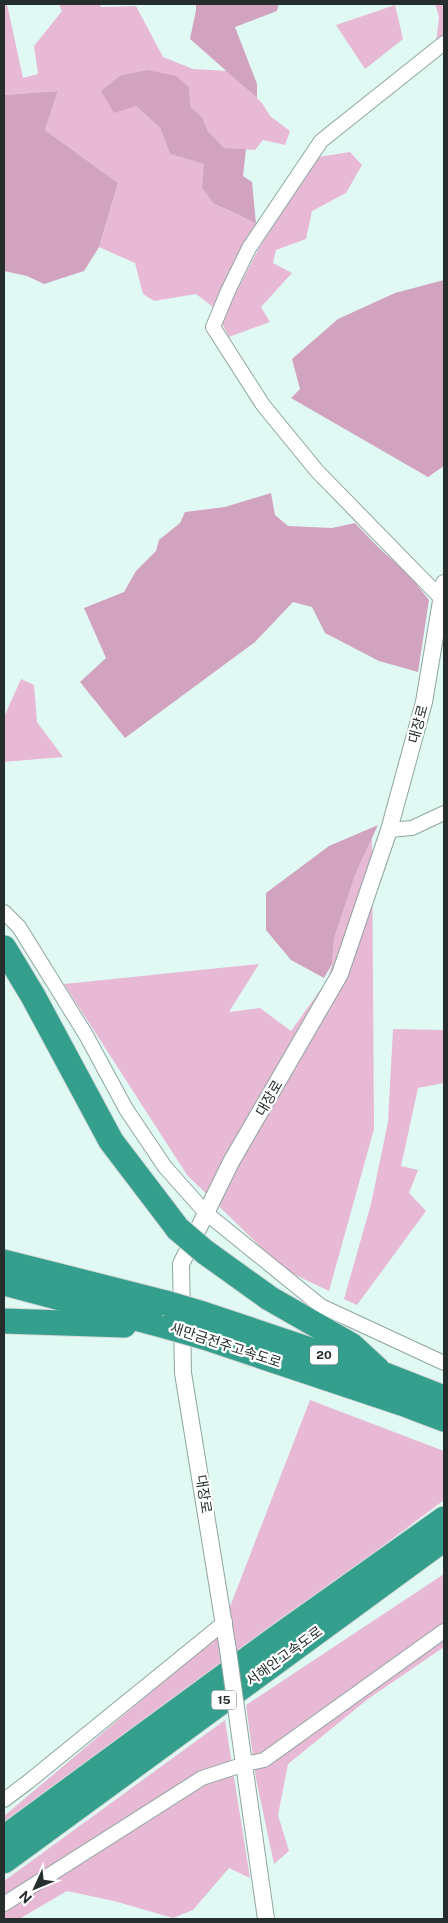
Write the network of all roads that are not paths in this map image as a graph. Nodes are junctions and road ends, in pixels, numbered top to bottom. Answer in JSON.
{"nodes":[{"id":1,"x":444,"y":43,"type":"edge"},
{"id":2,"x":444,"y":583,"type":"edge"},
{"id":3,"x":442,"y":599,"type":"junction"},
{"id":4,"x":444,"y":813,"type":"edge"},
{"id":5,"x":388,"y":830,"type":"junction"},
{"id":6,"x":4,"y":912,"type":"edge"},
{"id":7,"x":4,"y":948,"type":"edge"},
{"id":8,"x":206,"y":1213,"type":"junction"},
{"id":9,"x":4,"y":1262,"type":"edge"},
{"id":10,"x":4,"y":1283,"type":"edge"},
{"id":11,"x":168,"y":1315,"type":"junction"},
{"id":12,"x":4,"y":1321,"type":"edge"},
{"id":13,"x":204,"y":1326,"type":"junction"},
{"id":14,"x":444,"y":1363,"type":"edge"},
{"id":15,"x":385,"y":1376,"type":"junction"},
{"id":16,"x":444,"y":1398,"type":"edge"},
{"id":17,"x":444,"y":1419,"type":"edge"},
{"id":18,"x":444,"y":1519,"type":"edge"},
{"id":19,"x":444,"y":1539,"type":"edge"},
{"id":20,"x":224,"y":1622,"type":"junction"},
{"id":21,"x":444,"y":1631,"type":"edge"},
{"id":22,"x":245,"y":1764,"type":"junction"},
{"id":23,"x":4,"y":1800,"type":"edge"},
{"id":24,"x":4,"y":1838,"type":"edge"},
{"id":25,"x":4,"y":1862,"type":"edge"},
{"id":26,"x":4,"y":1904,"type":"edge"},
{"id":27,"x":266,"y":1919,"type":"edge"}],
"edges":[{"from":1,"to":3,"type":"street"},
{"from":2,"to":3,"type":"street","name":"대장로"},
{"from":3,"to":5,"type":"street","name":"대장로"},
{"from":4,"to":5,"type":"street"},
{"from":5,"to":8,"type":"street","name":"대장로"},
{"from":6,"to":8,"type":"street"},
{"from":7,"to":15,"type":"highway","bridge":true},
{"from":8,"to":14,"type":"street"},
{"from":8,"to":20,"type":"street","name":"대장로"},
{"from":9,"to":11,"type":"highway","name":"새만금전주고속도로","number":"20"},
{"from":10,"to":11,"type":"highway","name":"새만금전주고속도로","number":"20"},
{"from":11,"to":12,"type":"highway"},
{"from":11,"to":13,"type":"highway","name":"새만금전주고속도로","number":"20","bridge":true},
{"from":13,"to":15,"type":"highway","name":"새만금전주고속도로","number":"20"},
{"from":13,"to":17,"type":"highway","name":"새만금전주고속도로","number":"20"},
{"from":15,"to":16,"type":"highway","name":"새만금전주고속도로","number":"20"},
{"from":18,"to":24,"type":"highway","name":"서해안고속도로","number":"15"},
{"from":19,"to":25,"type":"highway","name":"서해안고속도로","number":"15"},
{"from":20,"to":22,"type":"street","name":"대장로","bridge":true},
{"from":20,"to":23,"type":"street"},
{"from":21,"to":22,"type":"street"},
{"from":22,"to":26,"type":"street"},
{"from":22,"to":27,"type":"street","name":"대장로"}]}
